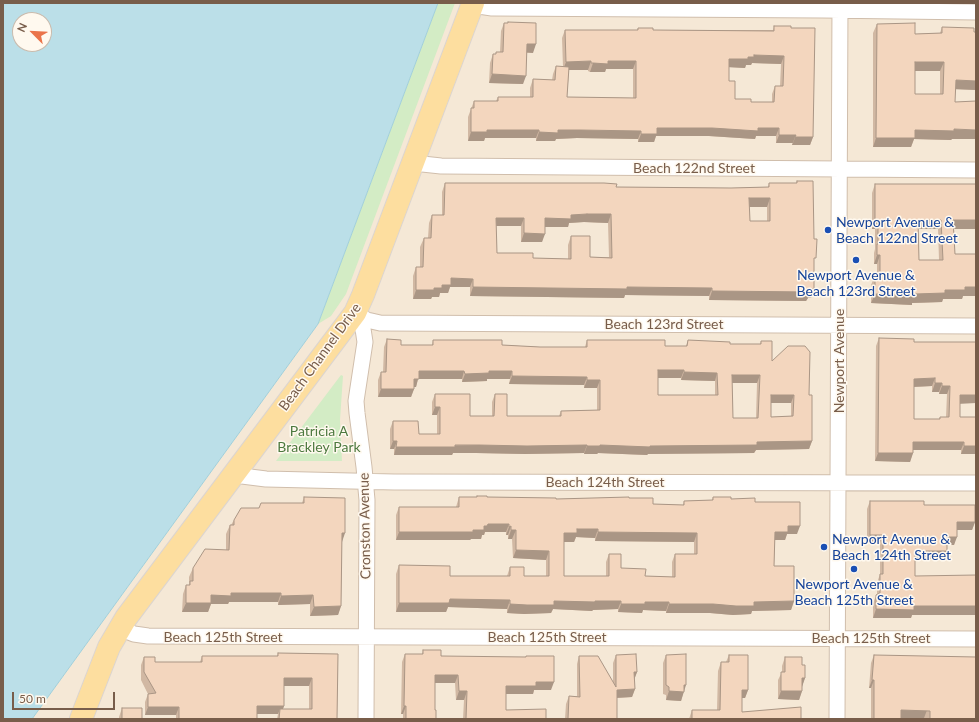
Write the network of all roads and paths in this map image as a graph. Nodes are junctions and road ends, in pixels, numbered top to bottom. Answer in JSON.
{"nodes":[{"id":1,"x":472,"y":4,"type":"edge"},
{"id":2,"x":840,"y":6,"type":"edge"},
{"id":3,"x":976,"y":12,"type":"edge"},
{"id":4,"x":413,"y":163,"type":"junction"},
{"id":5,"x":840,"y":169,"type":"junction"},
{"id":6,"x":976,"y":170,"type":"edge"},
{"id":7,"x":354,"y":313,"type":"junction"},
{"id":8,"x":839,"y":325,"type":"junction"},
{"id":9,"x":976,"y":326,"type":"edge"},
{"id":10,"x":234,"y":475,"type":"junction"},
{"id":11,"x":365,"y":481,"type":"junction"},
{"id":12,"x":838,"y":482,"type":"junction"},
{"id":13,"x":976,"y":483,"type":"edge"},
{"id":14,"x":119,"y":628,"type":"junction"},
{"id":15,"x":366,"y":637,"type":"junction"},
{"id":16,"x":838,"y":638,"type":"junction"},
{"id":17,"x":976,"y":638,"type":"edge"},
{"id":18,"x":81,"y":719,"type":"edge"},
{"id":19,"x":366,"y":719,"type":"edge"},
{"id":20,"x":838,"y":719,"type":"edge"}],
"edges":[{"from":1,"to":2,"type":"street"},
{"from":1,"to":4,"type":"main road","name":"Beach Channel Drive"},
{"from":2,"to":3,"type":"street"},
{"from":2,"to":5,"type":"street","name":"Newport Avenue"},
{"from":4,"to":5,"type":"street","name":"Beach 122nd Street"},
{"from":4,"to":7,"type":"main road","name":"Beach Channel Drive"},
{"from":5,"to":6,"type":"street","name":"Beach 122nd Street"},
{"from":5,"to":8,"type":"street","name":"Newport Avenue"},
{"from":7,"to":8,"type":"street","name":"Beach 123rd Street"},
{"from":7,"to":10,"type":"main road","name":"Beach Channel Drive"},
{"from":7,"to":11,"type":"street","name":"Cronston Avenue"},
{"from":8,"to":9,"type":"street","name":"Beach 123rd Street"},
{"from":8,"to":12,"type":"street","name":"Newport Avenue"},
{"from":10,"to":11,"type":"street","name":"Beach 124th Street"},
{"from":10,"to":14,"type":"main road","name":"Beach Channel Drive"},
{"from":11,"to":12,"type":"street","name":"Beach 124th Street"},
{"from":11,"to":15,"type":"street","name":"Cronston Avenue"},
{"from":12,"to":13,"type":"street","name":"Beach 124th Street"},
{"from":12,"to":16,"type":"street","name":"Newport Avenue"},
{"from":14,"to":15,"type":"street","name":"Beach 125th Street"},
{"from":14,"to":18,"type":"main road","name":"Beach Channel Drive"},
{"from":15,"to":16,"type":"street","name":"Beach 125th Street"},
{"from":15,"to":19,"type":"street","name":"Cronston Avenue"},
{"from":16,"to":17,"type":"street","name":"Beach 125th Street"},
{"from":16,"to":20,"type":"street","name":"Newport Avenue"}]}
